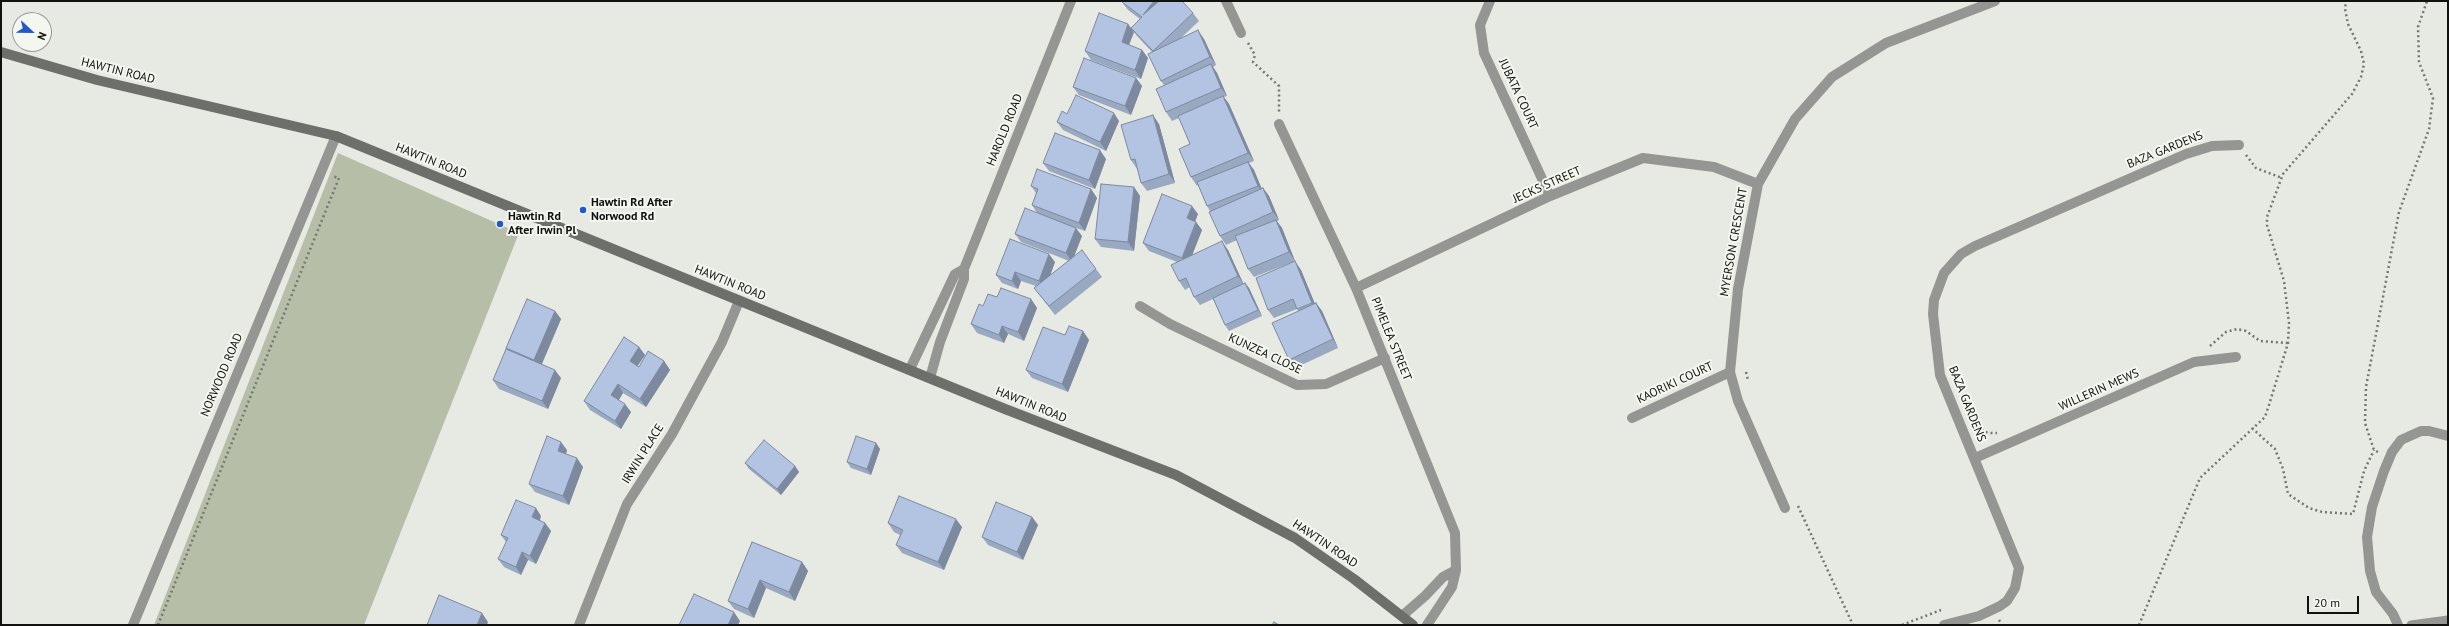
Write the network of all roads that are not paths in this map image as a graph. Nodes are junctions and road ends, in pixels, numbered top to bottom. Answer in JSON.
{"nodes":[{"id":1,"x":1071,"y":1,"type":"edge"},
{"id":2,"x":1226,"y":1,"type":"edge"},
{"id":3,"x":1490,"y":1,"type":"edge"},
{"id":4,"x":1995,"y":1,"type":"edge"},
{"id":5,"x":1241,"y":33,"type":"road end"},
{"id":6,"x":1,"y":52,"type":"edge"},
{"id":7,"x":1279,"y":124,"type":"road end"},
{"id":8,"x":336,"y":136,"type":"junction"},
{"id":9,"x":2239,"y":145,"type":"road end"},
{"id":10,"x":1758,"y":184,"type":"junction"},
{"id":11,"x":1550,"y":196,"type":"junction"},
{"id":12,"x":964,"y":269,"type":"junction"},
{"id":13,"x":1356,"y":288,"type":"junction"},
{"id":14,"x":739,"y":301,"type":"junction"},
{"id":15,"x":1140,"y":306,"type":"dead end"},
{"id":16,"x":2236,"y":357,"type":"dead end"},
{"id":17,"x":1384,"y":358,"type":"junction"},
{"id":18,"x":910,"y":369,"type":"junction"},
{"id":19,"x":1730,"y":372,"type":"junction"},
{"id":20,"x":930,"y":378,"type":"junction"},
{"id":21,"x":1632,"y":418,"type":"dead end"},
{"id":22,"x":2448,"y":436,"type":"edge"},
{"id":23,"x":1975,"y":458,"type":"junction"},
{"id":24,"x":1785,"y":508,"type":"dead end"},
{"id":25,"x":1456,"y":570,"type":"junction"},
{"id":26,"x":1402,"y":616,"type":"junction"},
{"id":27,"x":2448,"y":620,"type":"edge"},
{"id":28,"x":132,"y":625,"type":"edge"},
{"id":29,"x":579,"y":625,"type":"edge"},
{"id":30,"x":1413,"y":625,"type":"edge"},
{"id":31,"x":1427,"y":625,"type":"edge"},
{"id":32,"x":1944,"y":625,"type":"edge"},
{"id":33,"x":2398,"y":625,"type":"edge"},
{"id":34,"x":2411,"y":625,"type":"edge"}],
"edges":[{"from":1,"to":12,"type":"street","name":"HAROLD ROAD"},
{"from":2,"to":5,"type":"street"},
{"from":3,"to":11,"type":"street","name":"JUBATA COURT"},
{"from":4,"to":10,"type":"street","name":"MYERSON CRESCENT"},
{"from":6,"to":8,"type":"main road","name":"HAWTIN ROAD"},
{"from":7,"to":13,"type":"street","name":"PIMELEA STREET"},
{"from":8,"to":14,"type":"main road","name":"HAWTIN ROAD"},
{"from":8,"to":28,"type":"street","name":"NORWOOD ROAD"},
{"from":9,"to":23,"type":"street","name":"BAZA GARDENS"},
{"from":10,"to":11,"type":"street","name":"JECKS STREET"},
{"from":10,"to":19,"type":"street","name":"MYERSON CRESCENT"},
{"from":11,"to":13,"type":"street","name":"JECKS STREET"},
{"from":12,"to":18,"type":"street","name":"HAROLD ROAD"},
{"from":12,"to":20,"type":"street","name":"HAROLD ROAD"},
{"from":13,"to":17,"type":"street","name":"PIMELEA STREET"},
{"from":14,"to":18,"type":"main road","name":"HAWTIN ROAD"},
{"from":14,"to":29,"type":"street","name":"IRWIN PLACE"},
{"from":15,"to":17,"type":"street","name":"KUNZEA CLOSE"},
{"from":16,"to":23,"type":"street","name":"WILLERIN MEWS"},
{"from":17,"to":25,"type":"street","name":"PIMELEA STREET"},
{"from":18,"to":20,"type":"main road","name":"HAWTIN ROAD"},
{"from":19,"to":21,"type":"street","name":"KAORIKI COURT"},
{"from":19,"to":24,"type":"street","name":"MYERSON CRESCENT"},
{"from":20,"to":26,"type":"main road","name":"HAWTIN ROAD"},
{"from":22,"to":33,"type":"street"},
{"from":23,"to":32,"type":"street","name":"BAZA GARDENS"},
{"from":25,"to":26,"type":"street"},
{"from":25,"to":31,"type":"street","name":"PIMELEA STREET"},
{"from":26,"to":30,"type":"main road","name":"HAWTIN ROAD"},
{"from":27,"to":34,"type":"lane"}]}
